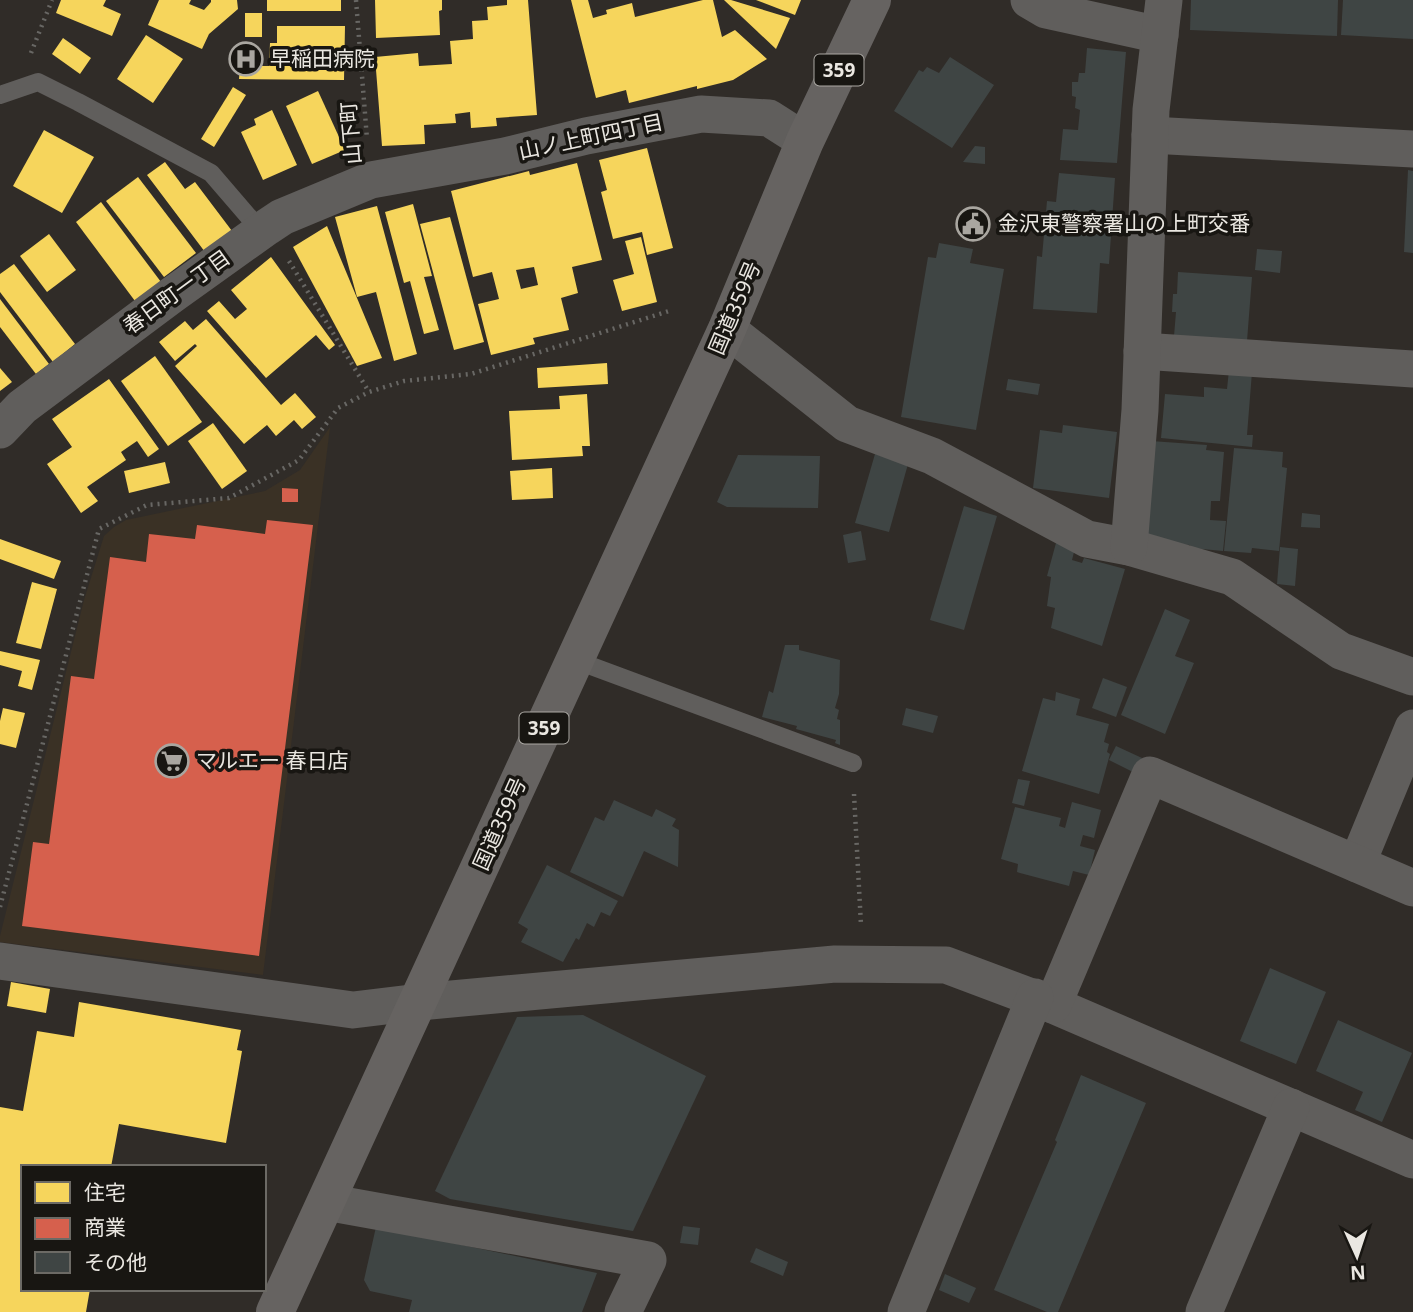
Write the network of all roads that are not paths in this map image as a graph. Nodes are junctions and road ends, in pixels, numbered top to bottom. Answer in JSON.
{"nodes":[{"id":1,"x":873,"y":0,"type":"edge"},
{"id":2,"x":1029,"y":0,"type":"edge"},
{"id":3,"x":1162,"y":17,"type":"edge"},
{"id":4,"x":0,"y":96,"type":"edge"},
{"id":5,"x":1150,"y":135,"type":"junction"},
{"id":6,"x":805,"y":141,"type":"junction"},
{"id":7,"x":1413,"y":149,"type":"edge"},
{"id":8,"x":371,"y":180,"type":"joint"},
{"id":9,"x":264,"y":229,"type":"junction"},
{"id":10,"x":727,"y":328,"type":"junction"},
{"id":11,"x":1142,"y":351,"type":"junction"},
{"id":12,"x":1413,"y":369,"type":"edge"},
{"id":13,"x":0,"y":430,"type":"edge"},
{"id":14,"x":1129,"y":547,"type":"junction"},
{"id":15,"x":575,"y":660,"type":"junction"},
{"id":16,"x":1413,"y":677,"type":"edge"},
{"id":17,"x":1413,"y":728,"type":"edge"},
{"id":18,"x":853,"y":763,"type":"road end"},
{"id":19,"x":1357,"y":864,"type":"junction"},
{"id":20,"x":1413,"y":888,"type":"edge"},
{"id":21,"x":0,"y":961,"type":"edge"},
{"id":22,"x":1044,"y":1001,"type":"junction"},
{"id":23,"x":419,"y":1002,"type":"junction"},
{"id":24,"x":1291,"y":1107,"type":"junction"},
{"id":25,"x":1413,"y":1160,"type":"edge"},
{"id":26,"x":326,"y":1202,"type":"junction"},
{"id":27,"x":275,"y":1312,"type":"edge"},
{"id":28,"x":622,"y":1312,"type":"edge"},
{"id":29,"x":906,"y":1312,"type":"edge"},
{"id":30,"x":1204,"y":1312,"type":"edge"}],
"edges":[{"from":1,"to":6,"type":"highway","number":"359"},
{"from":2,"to":3,"type":"street"},
{"from":3,"to":5,"type":"street"},
{"from":4,"to":9,"type":"lane"},
{"from":5,"to":7,"type":"street"},
{"from":5,"to":11,"type":"street"},
{"from":6,"to":8,"type":"street","name":"山ノ上町四丁目"},
{"from":6,"to":10,"type":"highway","name":"国道359号","number":"359"},
{"from":8,"to":9,"type":"street","name":"春日町一丁目"},
{"from":9,"to":13,"type":"street","name":"春日町一丁目"},
{"from":10,"to":14,"type":"street"},
{"from":10,"to":15,"type":"highway","name":"国道359号","number":"359"},
{"from":11,"to":12,"type":"street"},
{"from":11,"to":14,"type":"street"},
{"from":14,"to":16,"type":"street"},
{"from":15,"to":18,"type":"lane"},
{"from":15,"to":23,"type":"highway","name":"国道359号","number":"359"},
{"from":17,"to":19,"type":"street"},
{"from":19,"to":20,"type":"street"},
{"from":19,"to":22,"type":"street"},
{"from":21,"to":23,"type":"street"},
{"from":22,"to":23,"type":"street"},
{"from":22,"to":24,"type":"street"},
{"from":22,"to":29,"type":"street"},
{"from":23,"to":26,"type":"highway","name":"国道359号","number":"359"},
{"from":24,"to":25,"type":"street"},
{"from":24,"to":30,"type":"street"},
{"from":26,"to":27,"type":"highway","name":"国道359号","number":"359"},
{"from":26,"to":28,"type":"street"}]}
